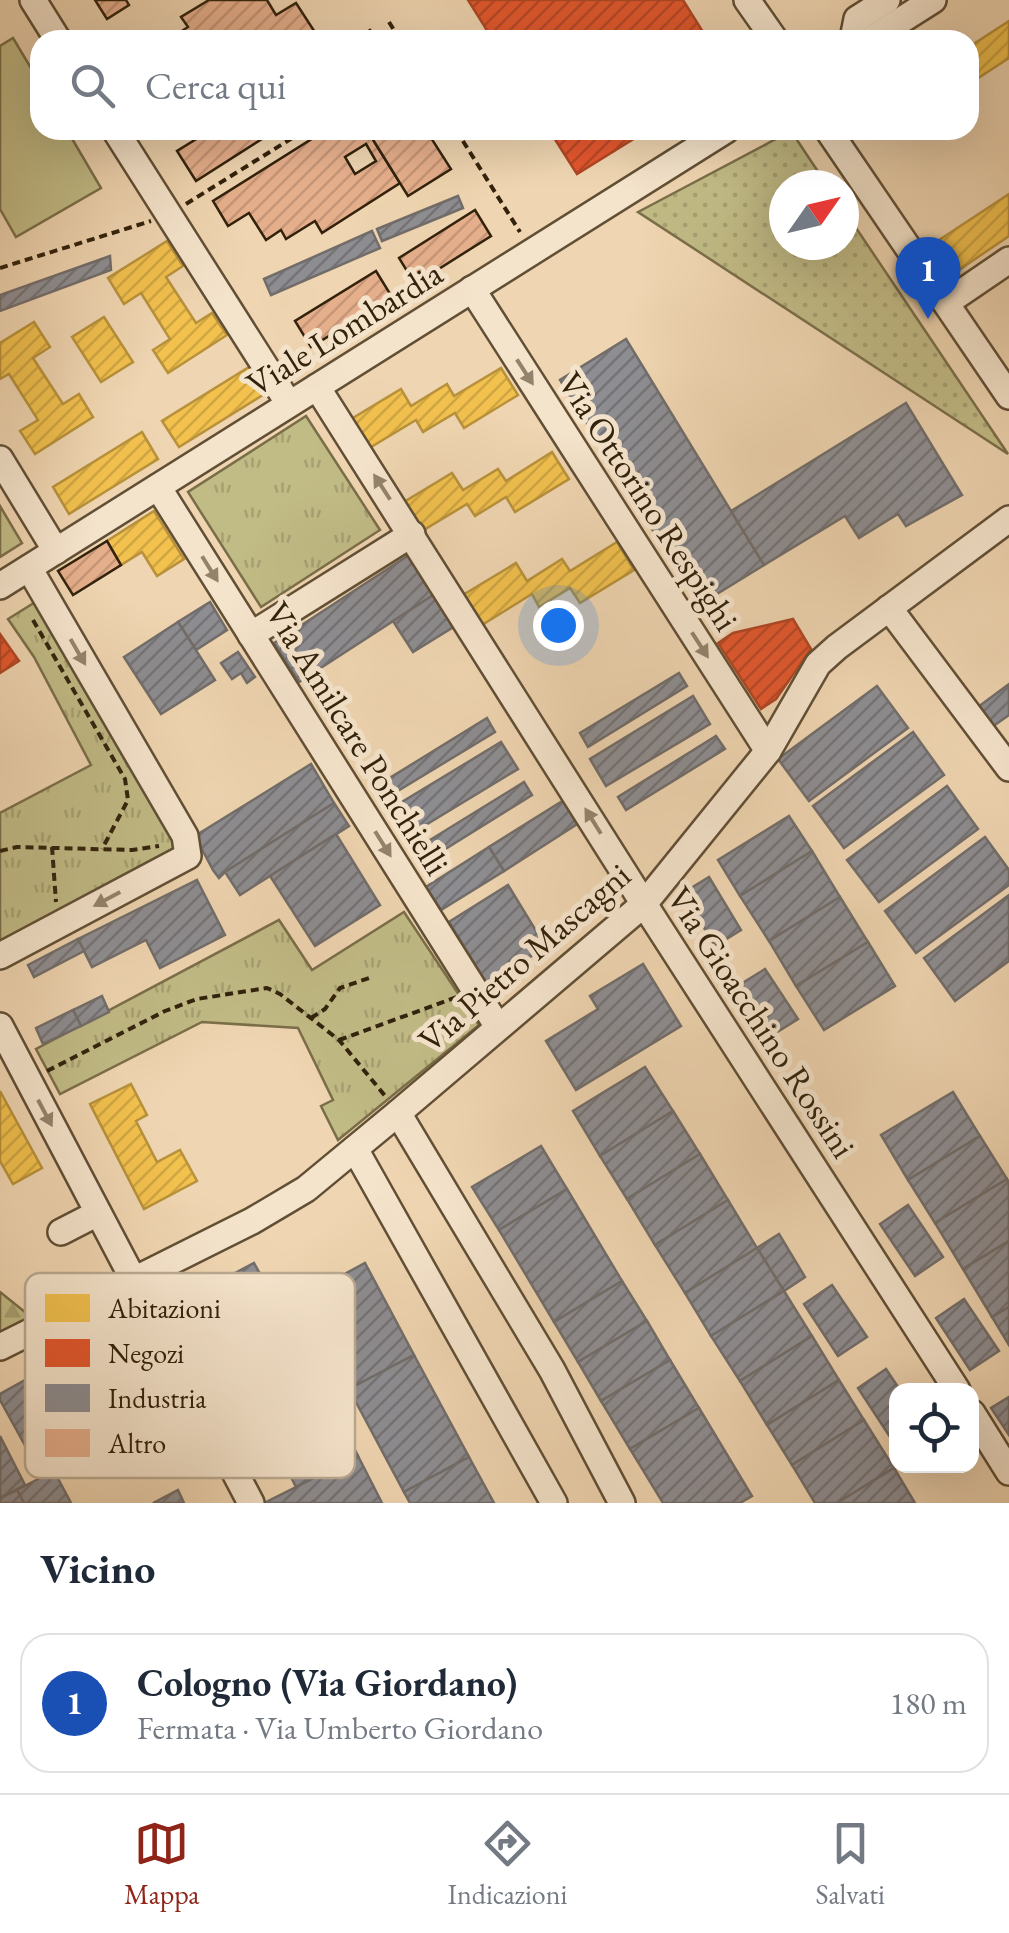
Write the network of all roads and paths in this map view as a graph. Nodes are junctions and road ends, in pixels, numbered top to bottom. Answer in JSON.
{"nodes":[{"id":1,"x":33,"y":0,"type":"edge"},
{"id":2,"x":747,"y":0,"type":"edge"},
{"id":3,"x":887,"y":0,"type":"edge"},
{"id":4,"x":933,"y":0,"type":"edge"},
{"id":5,"x":389,"y":22,"type":"dead end"},
{"id":6,"x":52,"y":30,"type":"edge"},
{"id":7,"x":394,"y":30,"type":"edge"},
{"id":8,"x":767,"y":30,"type":"edge"},
{"id":9,"x":855,"y":30,"type":"edge"},
{"id":10,"x":886,"y":30,"type":"edge"},
{"id":11,"x":121,"y":140,"type":"edge"},
{"id":12,"x":462,"y":140,"type":"edge"},
{"id":13,"x":710,"y":140,"type":"edge"},
{"id":14,"x":835,"y":140,"type":"edge"},
{"id":15,"x":525,"y":241,"type":"dead end"},
{"id":16,"x":1009,"y":260,"type":"edge"},
{"id":17,"x":472,"y":290,"type":"junction"},
{"id":18,"x":946,"y":303,"type":"junction"},
{"id":19,"x":1000,"y":364,"type":"edge"},
{"id":20,"x":317,"y":387,"type":"junction"},
{"id":21,"x":1009,"y":396,"type":"edge"},
{"id":22,"x":289,"y":404,"type":"junction"},
{"id":23,"x":0,"y":459,"type":"edge"},
{"id":24,"x":158,"y":486,"type":"junction"},
{"id":25,"x":1009,"y":519,"type":"edge"},
{"id":26,"x":412,"y":534,"type":"junction"},
{"id":27,"x":56,"y":551,"type":"junction"},
{"id":28,"x":29,"y":568,"type":"junction"},
{"id":29,"x":0,"y":586,"type":"edge"},
{"id":30,"x":45,"y":594,"type":"junction"},
{"id":31,"x":888,"y":608,"type":"junction"},
{"id":32,"x":251,"y":635,"type":"junction"},
{"id":33,"x":768,"y":751,"type":"junction"},
{"id":34,"x":1009,"y":768,"type":"edge"},
{"id":35,"x":185,"y":836,"type":"junction"},
{"id":36,"x":52,"y":847,"type":"junction"},
{"id":37,"x":102,"y":850,"type":"junction"},
{"id":38,"x":0,"y":852,"type":"edge"},
{"id":39,"x":644,"y":904,"type":"junction"},
{"id":40,"x":57,"y":926,"type":"junction"},
{"id":41,"x":0,"y":956,"type":"edge"},
{"id":42,"x":369,"y":978,"type":"dead end"},
{"id":43,"x":474,"y":989,"type":"junction"},
{"id":44,"x":311,"y":1018,"type":"junction"},
{"id":45,"x":0,"y":1026,"type":"edge"},
{"id":46,"x":498,"y":1027,"type":"junction"},
{"id":47,"x":339,"y":1040,"type":"junction"},
{"id":48,"x":28,"y":1080,"type":"junction"},
{"id":49,"x":398,"y":1113,"type":"junction"},
{"id":50,"x":355,"y":1149,"type":"junction"},
{"id":51,"x":98,"y":1213,"type":"junction"},
{"id":52,"x":61,"y":1232,"type":"dead end"},
{"id":53,"x":129,"y":1273,"type":"edge"},
{"id":54,"x":144,"y":1273,"type":"edge"},
{"id":55,"x":25,"y":1334,"type":"edge"},
{"id":56,"x":0,"y":1347,"type":"edge"},
{"id":57,"x":952,"y":1383,"type":"edge"},
{"id":58,"x":979,"y":1424,"type":"edge"},
{"id":59,"x":1009,"y":1472,"type":"edge"},
{"id":60,"x":238,"y":1478,"type":"edge"},
{"id":61,"x":251,"y":1503,"type":"edge"},
{"id":62,"x":554,"y":1503,"type":"edge"},
{"id":63,"x":622,"y":1503,"type":"edge"}],
"edges":[{"from":1,"to":6,"type":"street"},
{"from":2,"to":8,"type":"street"},
{"from":3,"to":9,"type":"street"},
{"from":4,"to":10,"type":"street"},
{"from":5,"to":7,"type":"path"},
{"from":11,"to":22,"type":"street"},
{"from":12,"to":15,"type":"path"},
{"from":13,"to":17,"type":"street","name":"Viale Lombardia"},
{"from":14,"to":18,"type":"street"},
{"from":16,"to":18,"type":"street"},
{"from":17,"to":20,"type":"street","name":"Viale Lombardia"},
{"from":17,"to":33,"type":"street","name":"Via Ottorino Respighi","one_way":true},
{"from":18,"to":19,"type":"street"},
{"from":19,"to":21,"type":"street"},
{"from":20,"to":22,"type":"street","name":"Viale Lombardia"},
{"from":26,"to":20,"type":"street","name":"Via Gioacchino Rossini","one_way":true},
{"from":22,"to":24,"type":"street","name":"Viale Lombardia"},
{"from":23,"to":27,"type":"street"},
{"from":24,"to":27,"type":"street","name":"Viale Lombardia"},
{"from":24,"to":32,"type":"street","name":"Via Amilcare Ponchielli","one_way":true},
{"from":25,"to":31,"type":"street","name":"Via Pietro Mascagni"},
{"from":26,"to":32,"type":"street"},
{"from":39,"to":26,"type":"street","name":"Via Gioacchino Rossini","one_way":true},
{"from":27,"to":28,"type":"street","name":"Viale Lombardia"},
{"from":28,"to":29,"type":"street","name":"Viale Lombardia"},
{"from":28,"to":30,"type":"street"},
{"from":30,"to":35,"type":"street","one_way":true},
{"from":30,"to":37,"type":"path"},
{"from":31,"to":33,"type":"street","name":"Via Pietro Mascagni"},
{"from":31,"to":34,"type":"street"},
{"from":32,"to":43,"type":"street","name":"Via Amilcare Ponchielli","one_way":true},
{"from":33,"to":39,"type":"street","name":"Via Pietro Mascagni"},
{"from":35,"to":37,"type":"path"},
{"from":35,"to":40,"type":"street","one_way":true},
{"from":36,"to":37,"type":"path"},
{"from":36,"to":38,"type":"path"},
{"from":36,"to":40,"type":"path"},
{"from":39,"to":46,"type":"street","name":"Via Pietro Mascagni"},
{"from":39,"to":57,"type":"street","name":"Via Gioacchino Rossini"},
{"from":40,"to":41,"type":"street"},
{"from":42,"to":44,"type":"path"},
{"from":43,"to":46,"type":"street","name":"Via Amilcare Ponchielli"},
{"from":43,"to":47,"type":"path"},
{"from":44,"to":47,"type":"path"},
{"from":44,"to":48,"type":"path"},
{"from":45,"to":48,"type":"street"},
{"from":46,"to":49,"type":"street","name":"Via Pietro Mascagni"},
{"from":47,"to":49,"type":"path"},
{"from":48,"to":51,"type":"street","one_way":true},
{"from":49,"to":50,"type":"street","name":"Via Pietro Mascagni"},
{"from":49,"to":63,"type":"street"},
{"from":50,"to":54,"type":"street","name":"Via Pietro Mascagni"},
{"from":50,"to":62,"type":"street"},
{"from":51,"to":52,"type":"street"},
{"from":51,"to":53,"type":"street"},
{"from":55,"to":56,"type":"street","name":"Via Pietro Mascagni"},
{"from":58,"to":59,"type":"street"},
{"from":60,"to":61,"type":"street"}]}
